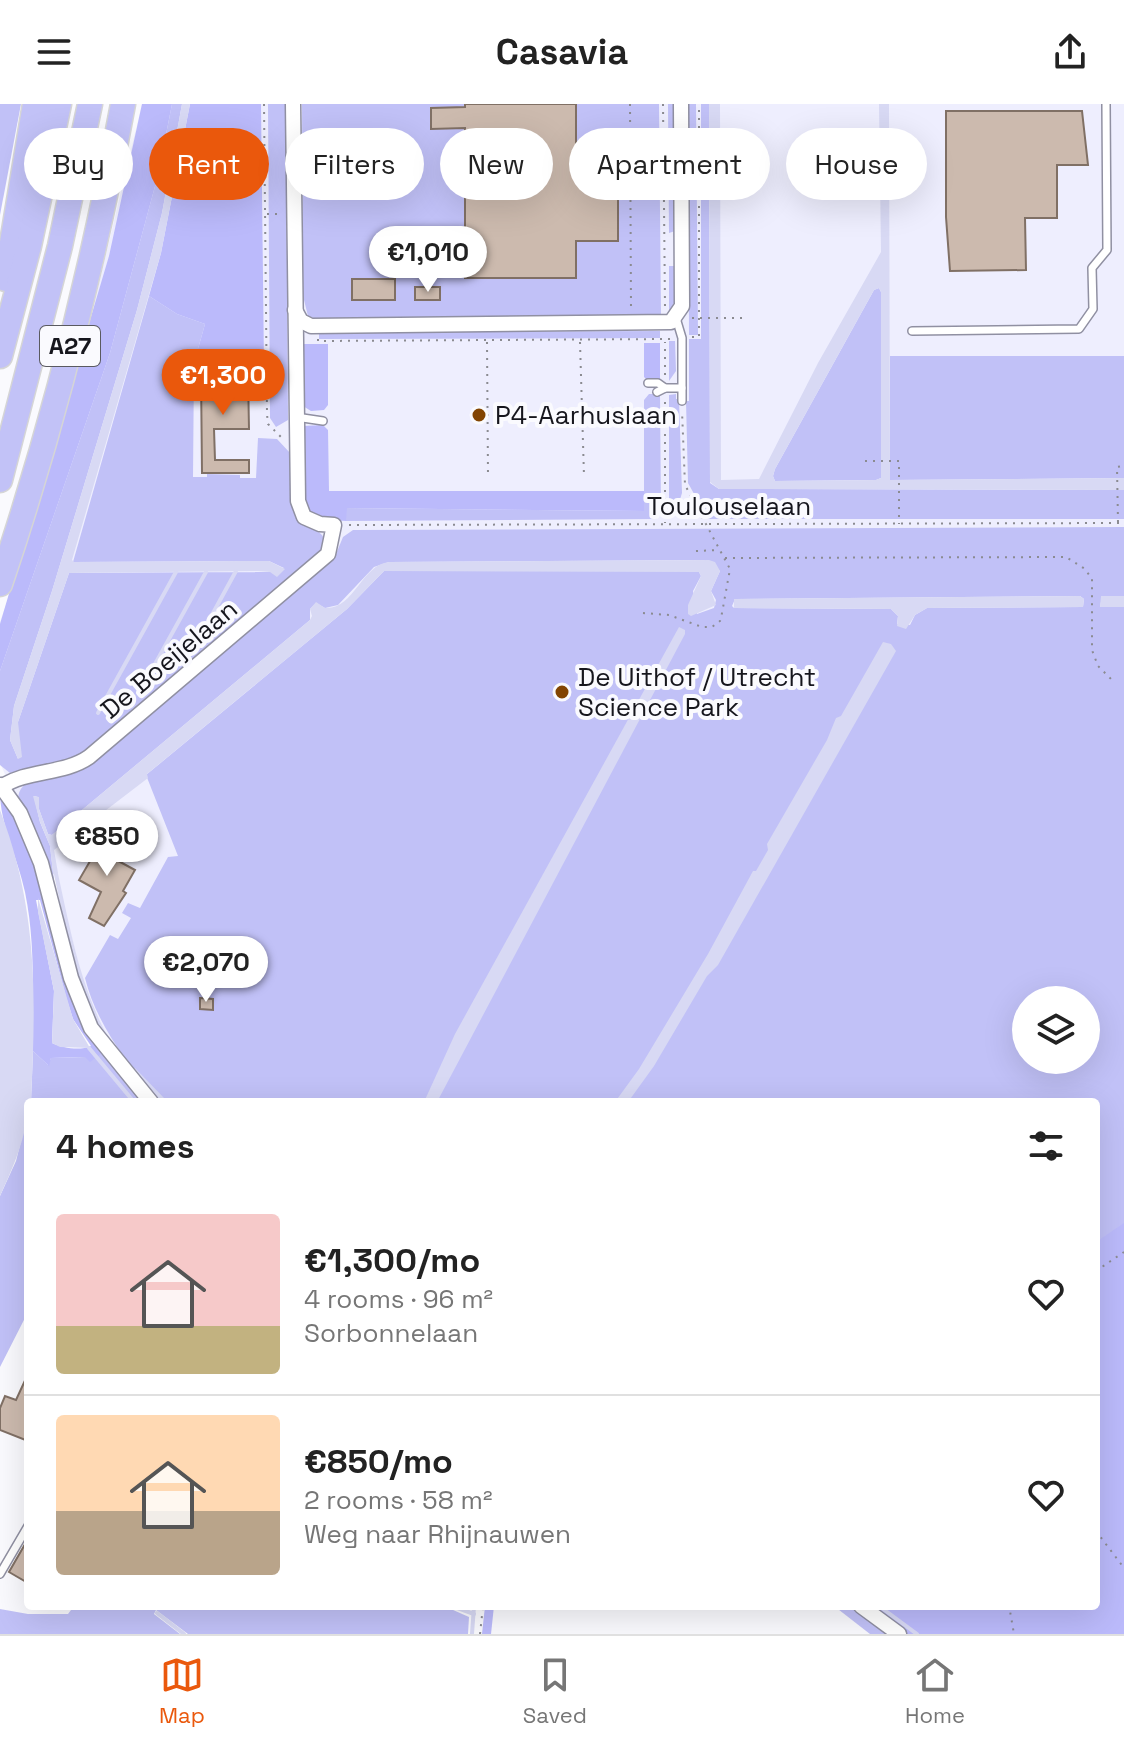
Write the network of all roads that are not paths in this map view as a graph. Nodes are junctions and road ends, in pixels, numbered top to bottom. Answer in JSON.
{"nodes":[{"id":1,"x":35,"y":104,"type":"edge"},
{"id":2,"x":59,"y":104,"type":"edge"},
{"id":3,"x":90,"y":104,"type":"edge"},
{"id":4,"x":123,"y":104,"type":"edge"},
{"id":5,"x":293,"y":104,"type":"edge"},
{"id":6,"x":681,"y":104,"type":"edge"},
{"id":7,"x":1106,"y":104,"type":"edge"},
{"id":8,"x":294,"y":306,"type":"junction"},
{"id":9,"x":679,"y":312,"type":"junction"},
{"id":10,"x":0,"y":314,"type":"edge"},
{"id":11,"x":912,"y":331,"type":"dead end"},
{"id":12,"x":0,"y":356,"type":"edge"},
{"id":13,"x":648,"y":383,"type":"dead end"},
{"id":14,"x":682,"y":388,"type":"junction"},
{"id":15,"x":682,"y":401,"type":"road end"},
{"id":16,"x":314,"y":414,"type":"dead end"},
{"id":17,"x":299,"y":417,"type":"junction"},
{"id":18,"x":323,"y":421,"type":"dead end"},
{"id":19,"x":0,"y":480,"type":"edge"},
{"id":20,"x":0,"y":584,"type":"edge"},
{"id":21,"x":0,"y":786,"type":"edge"},
{"id":22,"x":148,"y":1098,"type":"edge"},
{"id":23,"x":24,"y":1533,"type":"edge"},
{"id":24,"x":0,"y":1574,"type":"edge"},
{"id":25,"x":866,"y":1610,"type":"edge"},
{"id":26,"x":899,"y":1634,"type":"edge"}],
"edges":[{"from":1,"to":10,"type":"highway"},
{"from":2,"to":12,"type":"highway","number":"A27"},
{"from":3,"to":19,"type":"highway","number":"A27"},
{"from":4,"to":20,"type":"highway","number":"A27"},
{"from":5,"to":8,"type":"street"},
{"from":6,"to":9,"type":"street"},
{"from":7,"to":11,"type":"lane"},
{"from":8,"to":9,"type":"street"},
{"from":8,"to":17,"type":"street"},
{"from":9,"to":14,"type":"lane"},
{"from":13,"to":14,"type":"lane"},
{"from":14,"to":15,"type":"lane"},
{"from":16,"to":17,"type":"lane"},
{"from":17,"to":18,"type":"lane"},
{"from":17,"to":21,"type":"street","name":"De Boeijelaan"},
{"from":21,"to":22,"type":"street"},
{"from":23,"to":24,"type":"lane"},
{"from":25,"to":26,"type":"street"}]}
